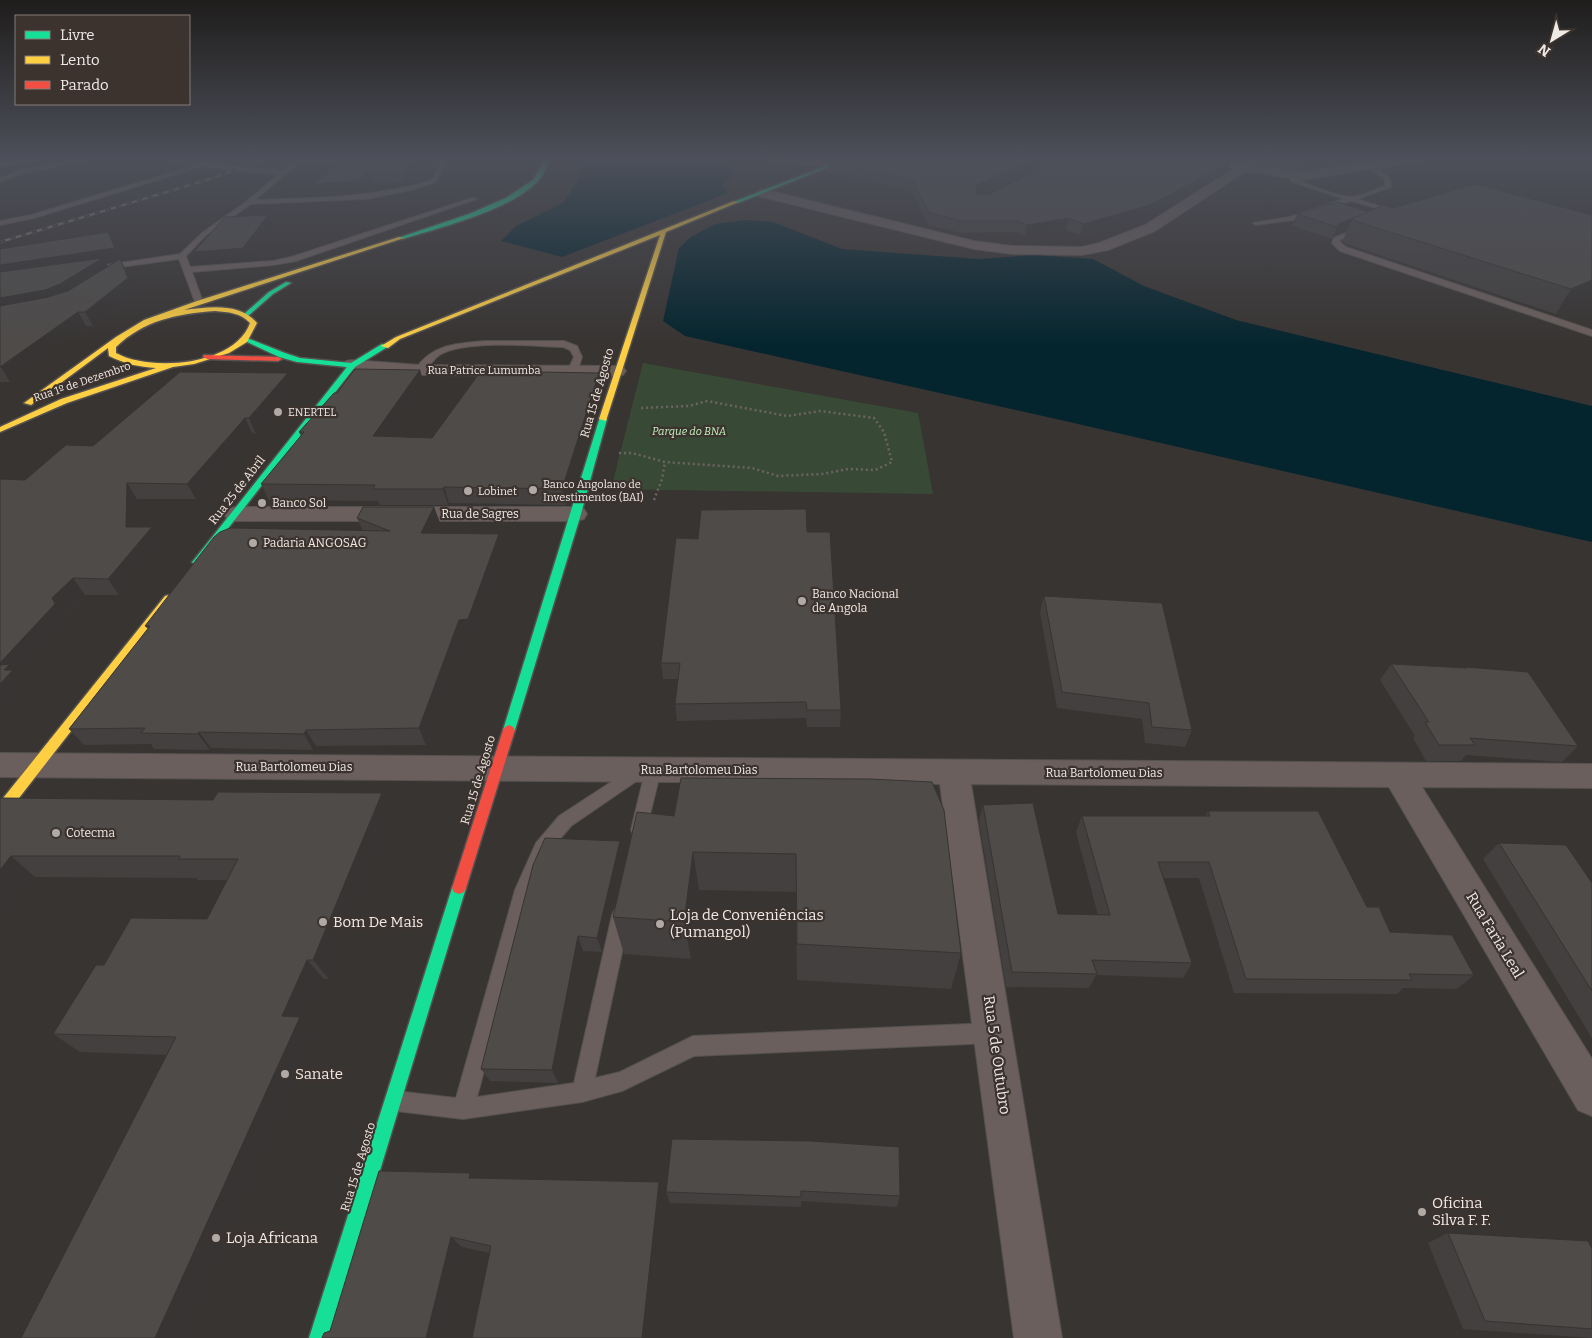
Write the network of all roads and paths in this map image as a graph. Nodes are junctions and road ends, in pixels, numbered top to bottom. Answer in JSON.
{"nodes":[{"id":1,"x":223,"y":220,"type":"edge"},
{"id":2,"x":409,"y":220,"type":"edge"},
{"id":3,"x":453,"y":220,"type":"edge"},
{"id":4,"x":476,"y":220,"type":"edge"},
{"id":5,"x":690,"y":220,"type":"edge"},
{"id":6,"x":878,"y":220,"type":"edge"},
{"id":7,"x":1162,"y":220,"type":"edge"},
{"id":8,"x":1278,"y":220,"type":"edge"},
{"id":9,"x":1256,"y":223,"type":"dead end"},
{"id":10,"x":1372,"y":224,"type":"edge"},
{"id":11,"x":664,"y":230,"type":"junction"},
{"id":12,"x":182,"y":256,"type":"junction"},
{"id":13,"x":130,"y":264,"type":"junction"},
{"id":14,"x":94,"y":268,"type":"edge"},
{"id":15,"x":186,"y":270,"type":"junction"},
{"id":16,"x":114,"y":274,"type":"edge"},
{"id":17,"x":199,"y":302,"type":"junction"},
{"id":18,"x":246,"y":315,"type":"junction"},
{"id":19,"x":156,"y":319,"type":"junction"},
{"id":20,"x":1592,"y":334,"type":"edge"},
{"id":21,"x":118,"y":338,"type":"junction"},
{"id":22,"x":245,"y":339,"type":"junction"},
{"id":23,"x":207,"y":357,"type":"junction"},
{"id":24,"x":300,"y":360,"type":"junction"},
{"id":25,"x":175,"y":364,"type":"junction"},
{"id":26,"x":352,"y":365,"type":"junction"},
{"id":27,"x":420,"y":370,"type":"junction"},
{"id":28,"x":573,"y":370,"type":"junction"},
{"id":29,"x":617,"y":371,"type":"junction"},
{"id":30,"x":641,"y":408,"type":"dead end"},
{"id":31,"x":0,"y":426,"type":"edge"},
{"id":32,"x":0,"y":430,"type":"edge"},
{"id":33,"x":593,"y":454,"type":"junction"},
{"id":34,"x":666,"y":462,"type":"junction"},
{"id":35,"x":654,"y":500,"type":"dead end"},
{"id":36,"x":235,"y":514,"type":"junction"},
{"id":37,"x":576,"y":514,"type":"junction"},
{"id":38,"x":192,"y":569,"type":"edge"},
{"id":39,"x":173,"y":592,"type":"edge"},
{"id":40,"x":0,"y":765,"type":"edge"},
{"id":41,"x":37,"y":765,"type":"junction"},
{"id":42,"x":496,"y":768,"type":"junction"},
{"id":43,"x":647,"y":770,"type":"junction"},
{"id":44,"x":954,"y":772,"type":"junction"},
{"id":45,"x":1398,"y":775,"type":"junction"},
{"id":46,"x":1592,"y":776,"type":"edge"},
{"id":47,"x":0,"y":812,"type":"edge"},
{"id":48,"x":636,"y":846,"type":"edge"},
{"id":49,"x":624,"y":902,"type":"edge"},
{"id":50,"x":994,"y":1033,"type":"junction"},
{"id":51,"x":582,"y":1092,"type":"junction"},
{"id":52,"x":1592,"y":1096,"type":"edge"},
{"id":53,"x":392,"y":1101,"type":"junction"},
{"id":54,"x":463,"y":1109,"type":"junction"},
{"id":55,"x":318,"y":1338,"type":"edge"},
{"id":56,"x":1038,"y":1338,"type":"edge"}],
"edges":[{"from":1,"to":12,"type":"lane"},
{"from":2,"to":15,"type":"lane"},
{"from":3,"to":17,"type":"main road"},
{"from":4,"to":18,"type":"main road"},
{"from":5,"to":11,"type":"main road"},
{"from":6,"to":7,"type":"street"},
{"from":8,"to":9,"type":"lane"},
{"from":10,"to":20,"type":"lane"},
{"from":11,"to":26,"type":"main road"},
{"from":11,"to":29,"type":"main road","name":"Rua 15 de Agosto"},
{"from":12,"to":13,"type":"lane"},
{"from":12,"to":15,"type":"lane"},
{"from":13,"to":14,"type":"lane"},
{"from":13,"to":16,"type":"lane"},
{"from":15,"to":17,"type":"lane"},
{"from":17,"to":19,"type":"main road"},
{"from":18,"to":19,"type":"main road"},
{"from":18,"to":22,"type":"main road"},
{"from":19,"to":21,"type":"main road","name":"Rua 1º de Dezembro"},
{"from":21,"to":25,"type":"main road"},
{"from":21,"to":31,"type":"main road","name":"Rua 1º de Dezembro"},
{"from":22,"to":23,"type":"main road"},
{"from":22,"to":24,"type":"main road"},
{"from":23,"to":24,"type":"main road"},
{"from":23,"to":25,"type":"main road"},
{"from":24,"to":26,"type":"main road"},
{"from":25,"to":32,"type":"main road","name":"Rua 1º de Dezembro"},
{"from":26,"to":27,"type":"street","name":"Rua Patrice Lumumba"},
{"from":26,"to":36,"type":"main road","name":"Rua 25 de Abril"},
{"from":27,"to":28,"type":"street","name":"Rua Patrice Lumumba"},
{"from":27,"to":28,"type":"lane"},
{"from":28,"to":29,"type":"street","name":"Rua Patrice Lumumba"},
{"from":29,"to":33,"type":"main road","name":"Rua 15 de Agosto"},
{"from":30,"to":34,"type":"path"},
{"from":33,"to":34,"type":"path"},
{"from":33,"to":37,"type":"main road","name":"Rua 15 de Agosto"},
{"from":34,"to":35,"type":"path"},
{"from":36,"to":37,"type":"street","name":"Rua de Sagres"},
{"from":36,"to":38,"type":"main road","name":"Rua 25 de Abril"},
{"from":37,"to":42,"type":"main road","name":"Rua 15 de Agosto"},
{"from":39,"to":41,"type":"main road"},
{"from":40,"to":41,"type":"street","name":"Rua Bartolomeu Dias"},
{"from":41,"to":42,"type":"street","name":"Rua Bartolomeu Dias"},
{"from":41,"to":47,"type":"main road"},
{"from":42,"to":43,"type":"street","name":"Rua Bartolomeu Dias"},
{"from":42,"to":53,"type":"main road","name":"Rua 15 de Agosto"},
{"from":43,"to":44,"type":"street","name":"Rua Bartolomeu Dias"},
{"from":43,"to":48,"type":"lane"},
{"from":43,"to":54,"type":"lane"},
{"from":44,"to":45,"type":"street","name":"Rua Bartolomeu Dias"},
{"from":44,"to":50,"type":"street","name":"Rua 5 de Outubro"},
{"from":45,"to":46,"type":"street","name":"Rua Bartolomeu Dias"},
{"from":45,"to":52,"type":"street","name":"Rua Faria Leal"},
{"from":49,"to":51,"type":"lane"},
{"from":50,"to":51,"type":"lane"},
{"from":50,"to":56,"type":"street","name":"Rua 5 de Outubro"},
{"from":51,"to":54,"type":"lane"},
{"from":53,"to":54,"type":"lane"},
{"from":53,"to":55,"type":"main road","name":"Rua 15 de Agosto"}]}
